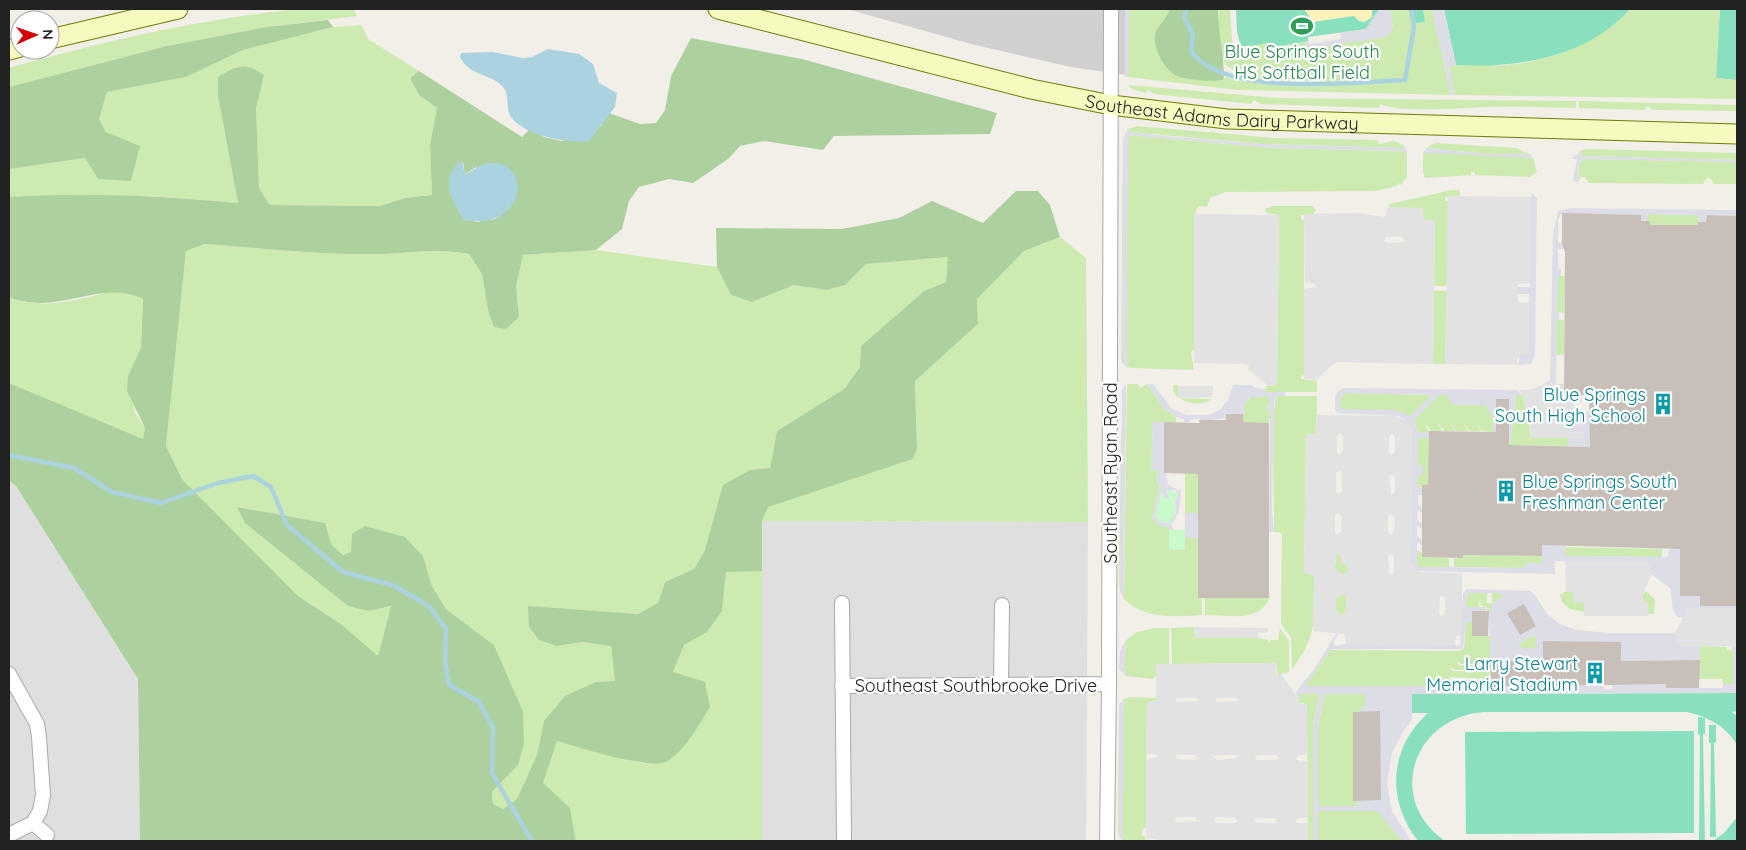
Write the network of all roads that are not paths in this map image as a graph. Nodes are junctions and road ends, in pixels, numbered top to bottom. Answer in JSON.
{"nodes":[{"id":1,"x":178,"y":9,"type":"edge"},
{"id":2,"x":718,"y":9,"type":"edge"},
{"id":3,"x":1112,"y":9,"type":"edge"},
{"id":4,"x":60,"y":37,"type":"edge"},
{"id":5,"x":1111,"y":105,"type":"junction"},
{"id":6,"x":1737,"y":134,"type":"edge"},
{"id":7,"x":842,"y":603,"type":"dead end"},
{"id":8,"x":1002,"y":605,"type":"dead end"},
{"id":9,"x":9,"y":674,"type":"edge"},
{"id":10,"x":1109,"y":684,"type":"junction"},
{"id":11,"x":1001,"y":685,"type":"junction"},
{"id":12,"x":842,"y":686,"type":"junction"},
{"id":13,"x":33,"y":822,"type":"junction"},
{"id":14,"x":9,"y":835,"type":"edge"},
{"id":15,"x":47,"y":835,"type":"dead end"},
{"id":16,"x":844,"y":841,"type":"edge"},
{"id":17,"x":1106,"y":841,"type":"edge"}],
"edges":[{"from":1,"to":4,"type":"main road"},
{"from":2,"to":5,"type":"main road","name":"Southeast Adams Dairy Parkway"},
{"from":3,"to":5,"type":"street","name":"Southeast Ryan Road"},
{"from":5,"to":6,"type":"main road","name":"Southeast Adams Dairy Parkway"},
{"from":5,"to":10,"type":"street","name":"Southeast Ryan Road"},
{"from":7,"to":12,"type":"street"},
{"from":8,"to":11,"type":"street"},
{"from":9,"to":13,"type":"street"},
{"from":10,"to":11,"type":"street","name":"Southeast Southbrooke Drive"},
{"from":10,"to":17,"type":"street","name":"Southeast Ryan Road"},
{"from":11,"to":12,"type":"street","name":"Southeast Southbrooke Drive"},
{"from":12,"to":16,"type":"street"},
{"from":13,"to":14,"type":"street"},
{"from":13,"to":15,"type":"street"}]}
